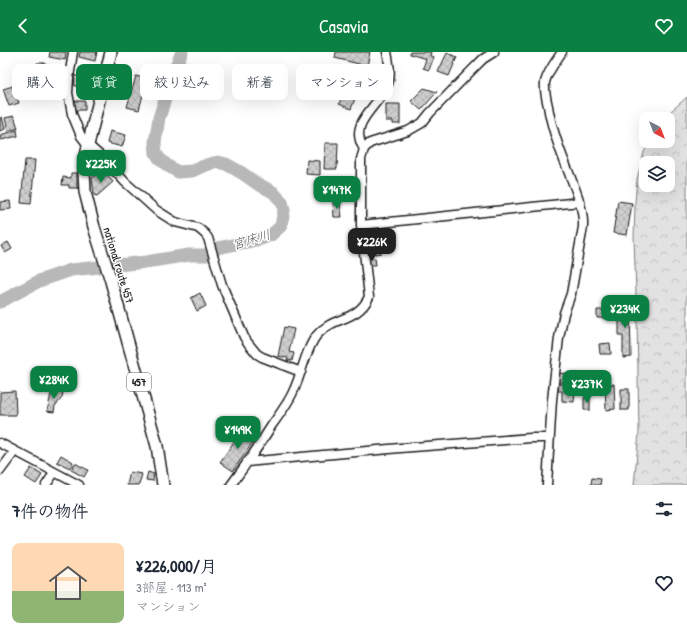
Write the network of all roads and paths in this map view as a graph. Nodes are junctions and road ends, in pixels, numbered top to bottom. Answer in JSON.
{"nodes":[{"id":1,"x":73,"y":52,"type":"edge"},
{"id":2,"x":111,"y":52,"type":"edge"},
{"id":3,"x":388,"y":52,"type":"edge"},
{"id":4,"x":494,"y":52,"type":"edge"},
{"id":5,"x":562,"y":52,"type":"edge"},
{"id":6,"x":88,"y":145,"type":"junction"},
{"id":7,"x":364,"y":149,"type":"junction"},
{"id":8,"x":580,"y":202,"type":"junction"},
{"id":9,"x":361,"y":224,"type":"junction"},
{"id":10,"x":301,"y":372,"type":"junction"},
{"id":11,"x":549,"y":438,"type":"junction"},
{"id":12,"x":0,"y":442,"type":"edge"},
{"id":13,"x":15,"y":451,"type":"junction"},
{"id":14,"x":247,"y":462,"type":"junction"},
{"id":15,"x":0,"y":471,"type":"edge"},
{"id":16,"x":54,"y":473,"type":"junction"},
{"id":17,"x":46,"y":485,"type":"edge"},
{"id":18,"x":78,"y":485,"type":"edge"},
{"id":19,"x":163,"y":485,"type":"edge"},
{"id":20,"x":231,"y":485,"type":"edge"},
{"id":21,"x":547,"y":485,"type":"edge"}],
"edges":[{"from":1,"to":6,"type":"street"},
{"from":2,"to":6,"type":"highway","name":"national route 457","number":"457"},
{"from":3,"to":7,"type":"street"},
{"from":4,"to":7,"type":"street"},
{"from":5,"to":8,"type":"street"},
{"from":6,"to":10,"type":"street"},
{"from":6,"to":19,"type":"highway","name":"national route 457","number":"457"},
{"from":7,"to":9,"type":"street"},
{"from":8,"to":9,"type":"street"},
{"from":8,"to":11,"type":"street"},
{"from":9,"to":10,"type":"street"},
{"from":10,"to":14,"type":"street"},
{"from":11,"to":14,"type":"street"},
{"from":11,"to":21,"type":"street"},
{"from":12,"to":13,"type":"street"},
{"from":13,"to":15,"type":"street"},
{"from":13,"to":16,"type":"street"},
{"from":14,"to":20,"type":"street"},
{"from":16,"to":17,"type":"street"},
{"from":16,"to":18,"type":"street"}]}
